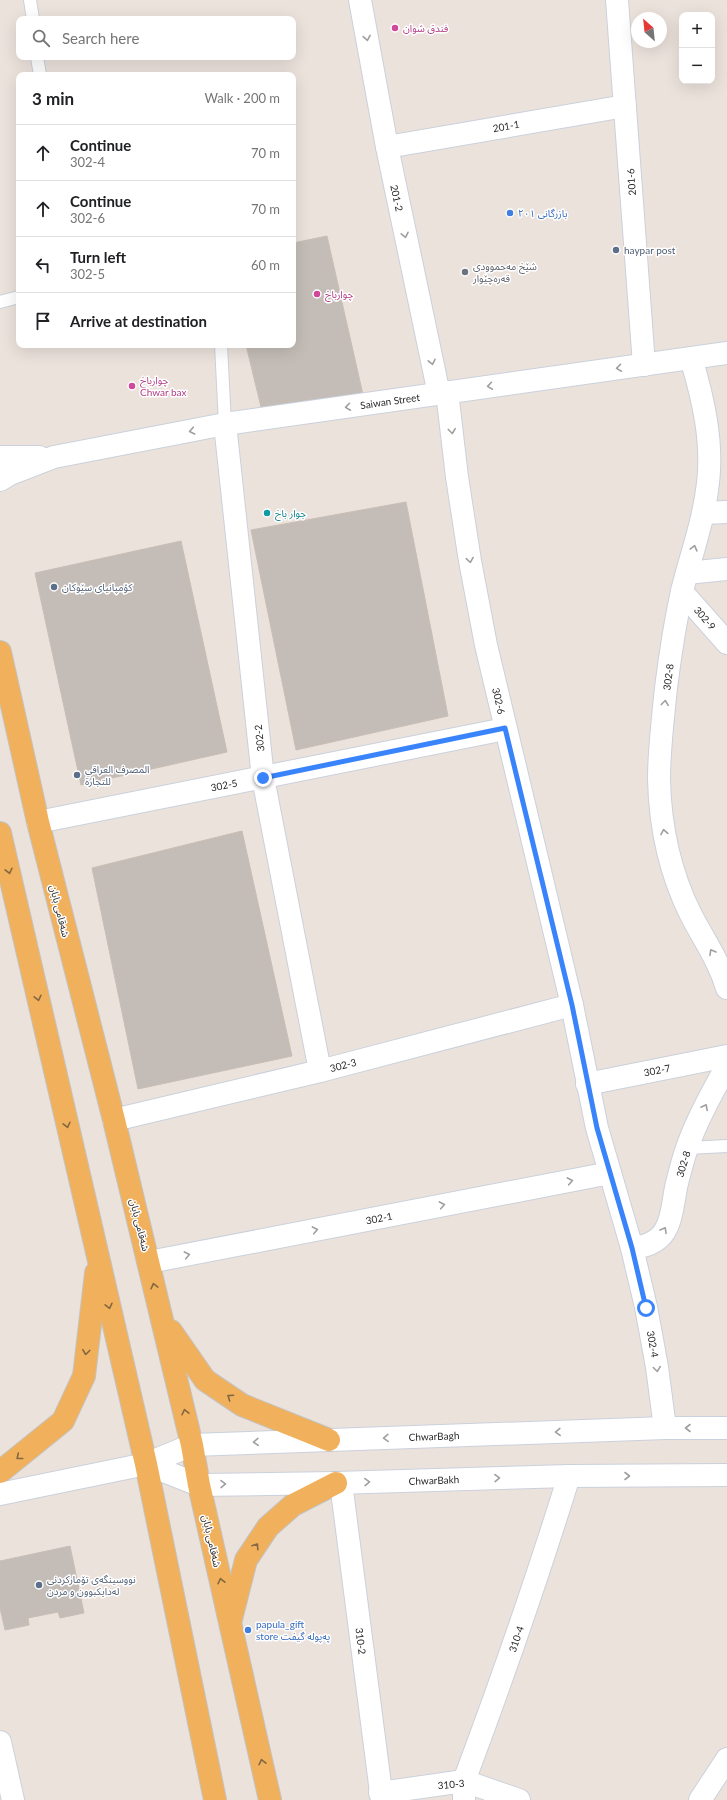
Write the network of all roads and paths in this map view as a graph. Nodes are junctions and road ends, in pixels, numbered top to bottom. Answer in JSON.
{"nodes":[{"id":1,"x":30,"y":0,"type":"edge"},
{"id":2,"x":360,"y":0,"type":"edge"},
{"id":3,"x":616,"y":0,"type":"edge"},
{"id":4,"x":32,"y":16,"type":"edge"},
{"id":5,"x":38,"y":60,"type":"edge"},
{"id":6,"x":40,"y":72,"type":"edge"},
{"id":7,"x":625,"y":106,"type":"junction"},
{"id":8,"x":387,"y":147,"type":"junction"},
{"id":9,"x":16,"y":298,"type":"edge"},
{"id":10,"x":0,"y":302,"type":"edge"},
{"id":11,"x":221,"y":348,"type":"edge"},
{"id":12,"x":727,"y":353,"type":"edge"},
{"id":13,"x":691,"y":358,"type":"junction"},
{"id":14,"x":644,"y":365,"type":"junction"},
{"id":15,"x":443,"y":393,"type":"junction"},
{"id":16,"x":225,"y":424,"type":"junction"},
{"id":17,"x":0,"y":457,"type":"edge"},
{"id":18,"x":54,"y":457,"type":"junction"},
{"id":19,"x":0,"y":480,"type":"edge"},
{"id":20,"x":727,"y":512,"type":"edge"},
{"id":21,"x":703,"y":513,"type":"junction"},
{"id":22,"x":727,"y":569,"type":"edge"},
{"id":23,"x":685,"y":583,"type":"junction"},
{"id":24,"x":727,"y":643,"type":"edge"},
{"id":25,"x":0,"y":652,"type":"edge"},
{"id":26,"x":505,"y":728,"type":"junction"},
{"id":27,"x":263,"y":778,"type":"junction"},
{"id":28,"x":38,"y":822,"type":"junction"},
{"id":29,"x":0,"y":834,"type":"edge"},
{"id":30,"x":727,"y":988,"type":"edge"},
{"id":31,"x":572,"y":1005,"type":"junction"},
{"id":32,"x":727,"y":1056,"type":"edge"},
{"id":33,"x":727,"y":1066,"type":"edge"},
{"id":34,"x":320,"y":1071,"type":"junction"},
{"id":35,"x":587,"y":1084,"type":"junction"},
{"id":36,"x":114,"y":1120,"type":"junction"},
{"id":37,"x":727,"y":1146,"type":"edge"},
{"id":38,"x":687,"y":1148,"type":"junction"},
{"id":39,"x":610,"y":1173,"type":"junction"},
{"id":40,"x":632,"y":1248,"type":"junction"},
{"id":41,"x":98,"y":1258,"type":"junction"},
{"id":42,"x":149,"y":1262,"type":"junction"},
{"id":43,"x":162,"y":1318,"type":"junction"},
{"id":44,"x":665,"y":1428,"type":"junction"},
{"id":45,"x":727,"y":1428,"type":"edge"},
{"id":46,"x":329,"y":1440,"type":"junction"},
{"id":47,"x":192,"y":1445,"type":"junction"},
{"id":48,"x":146,"y":1464,"type":"junction"},
{"id":49,"x":0,"y":1472,"type":"edge"},
{"id":50,"x":727,"y":1475,"type":"edge"},
{"id":51,"x":569,"y":1476,"type":"junction"},
{"id":52,"x":339,"y":1483,"type":"junction"},
{"id":53,"x":199,"y":1485,"type":"junction"},
{"id":54,"x":0,"y":1494,"type":"edge"},
{"id":55,"x":230,"y":1622,"type":"junction"},
{"id":56,"x":0,"y":1742,"type":"edge"},
{"id":57,"x":727,"y":1759,"type":"edge"},
{"id":58,"x":464,"y":1791,"type":"edge"},
{"id":59,"x":381,"y":1797,"type":"edge"},
{"id":60,"x":13,"y":1800,"type":"edge"},
{"id":61,"x":215,"y":1800,"type":"edge"},
{"id":62,"x":270,"y":1800,"type":"edge"},
{"id":63,"x":519,"y":1800,"type":"edge"},
{"id":64,"x":700,"y":1800,"type":"edge"}],
"edges":[{"from":1,"to":4,"type":"lane"},
{"from":2,"to":8,"type":"street","name":"201-2","one_way":true},
{"from":3,"to":7,"type":"street","name":"201-6"},
{"from":5,"to":6,"type":"lane"},
{"from":7,"to":8,"type":"street","name":"201-1"},
{"from":7,"to":14,"type":"street","name":"201-6"},
{"from":8,"to":15,"type":"street","name":"201-2","one_way":true},
{"from":9,"to":10,"type":"lane"},
{"from":11,"to":16,"type":"lane"},
{"from":12,"to":13,"type":"street","name":"Saiwan Street"},
{"from":13,"to":14,"type":"street","name":"Saiwan Street"},
{"from":13,"to":21,"type":"street","name":"302-8"},
{"from":14,"to":15,"type":"street","name":"Saiwan Street","one_way":true},
{"from":15,"to":16,"type":"street","name":"Saiwan Street","one_way":true},
{"from":15,"to":26,"type":"street","name":"302-6","one_way":true},
{"from":16,"to":18,"type":"street","name":"Saiwan Street","one_way":true},
{"from":16,"to":27,"type":"street","name":"302-2"},
{"from":17,"to":18,"type":"street","name":"Saiwan Street"},
{"from":18,"to":19,"type":"street","name":"Saiwan Street"},
{"from":20,"to":21,"type":"street"},
{"from":23,"to":21,"type":"street","name":"302-8","one_way":true},
{"from":22,"to":23,"type":"street"},
{"from":23,"to":24,"type":"street","name":"302-9"},
{"from":30,"to":23,"type":"street","name":"302-8","one_way":true},
{"from":25,"to":28,"type":"main road","name":"شەقامی بابان"},
{"from":26,"to":27,"type":"street","name":"302-5"},
{"from":26,"to":31,"type":"street","name":"302-6"},
{"from":27,"to":28,"type":"street","name":"302-5"},
{"from":27,"to":34,"type":"street","name":"302-2"},
{"from":28,"to":36,"type":"main road","name":"شەقامی بابان"},
{"from":29,"to":41,"type":"main road","one_way":true},
{"from":31,"to":34,"type":"street","name":"302-3"},
{"from":31,"to":35,"type":"street","name":"302-4"},
{"from":32,"to":35,"type":"street","name":"302-7"},
{"from":38,"to":33,"type":"street","name":"302-8","one_way":true},
{"from":34,"to":36,"type":"street","name":"302-3"},
{"from":35,"to":39,"type":"street","name":"302-4"},
{"from":36,"to":42,"type":"main road","name":"شەقامی بابان"},
{"from":37,"to":38,"type":"lane"},
{"from":40,"to":38,"type":"street","name":"302-8","one_way":true},
{"from":39,"to":40,"type":"street","name":"302-4"},
{"from":42,"to":39,"type":"street","name":"302-1","one_way":true},
{"from":40,"to":44,"type":"street","name":"302-4","one_way":true},
{"from":41,"to":48,"type":"main road","one_way":true},
{"from":41,"to":49,"type":"main road","one_way":true},
{"from":43,"to":42,"type":"main road","name":"شەقامی بابان","one_way":true},
{"from":46,"to":43,"type":"main road","one_way":true},
{"from":47,"to":43,"type":"main road","name":"شەقامی بابان","one_way":true},
{"from":45,"to":44,"type":"street","name":"ChwarBagh","one_way":true},
{"from":44,"to":46,"type":"street","name":"ChwarBagh","one_way":true},
{"from":46,"to":47,"type":"street","name":"ChwarBagh","one_way":true},
{"from":47,"to":48,"type":"street","name":"ChwarBagh"},
{"from":47,"to":53,"type":"main road","name":"شەقامی بابان"},
{"from":48,"to":53,"type":"street","name":"ChwarBakh"},
{"from":48,"to":54,"type":"street","name":"ChwarBagh"},
{"from":48,"to":61,"type":"main road"},
{"from":51,"to":50,"type":"street","name":"ChwarBakh","one_way":true},
{"from":52,"to":51,"type":"street","name":"ChwarBakh","one_way":true},
{"from":51,"to":58,"type":"street","name":"310-4"},
{"from":53,"to":52,"type":"street","name":"ChwarBakh","one_way":true},
{"from":55,"to":52,"type":"main road","one_way":true},
{"from":52,"to":59,"type":"street","name":"310-2"},
{"from":55,"to":53,"type":"main road","name":"شەقامی بابان","one_way":true},
{"from":62,"to":55,"type":"main road","name":"شەقامی بابان","one_way":true},
{"from":56,"to":60,"type":"street"},
{"from":57,"to":64,"type":"street"},
{"from":58,"to":59,"type":"street","name":"310-3"},
{"from":58,"to":63,"type":"street","name":"310-3"}]}
